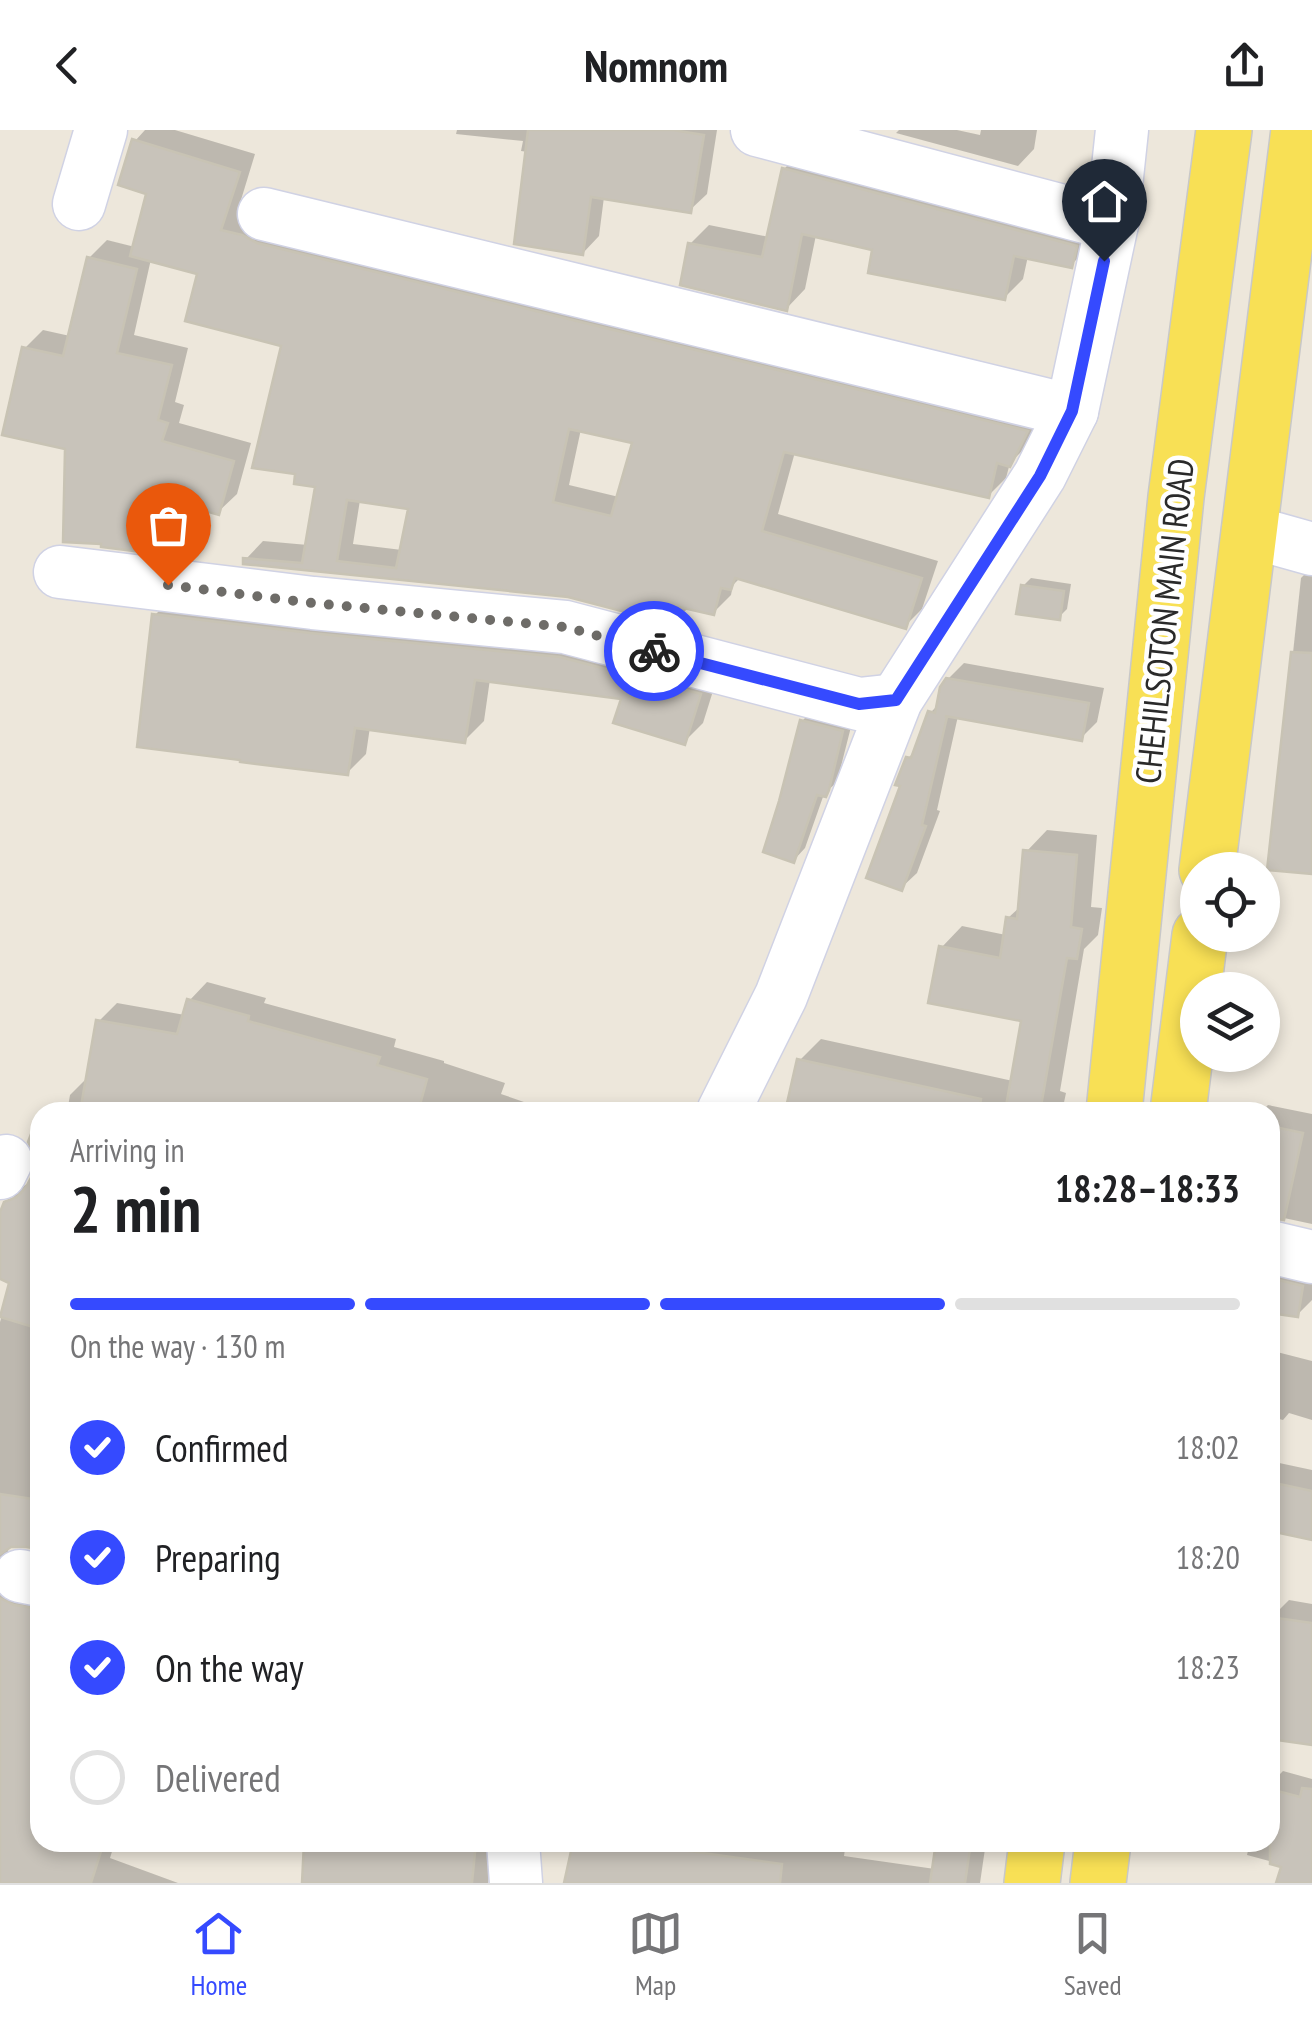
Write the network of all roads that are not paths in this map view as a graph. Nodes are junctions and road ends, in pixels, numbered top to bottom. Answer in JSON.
{"nodes":[{"id":1,"x":101,"y":130,"type":"edge"},
{"id":2,"x":757,"y":130,"type":"edge"},
{"id":3,"x":1122,"y":130,"type":"edge"},
{"id":4,"x":1224,"y":130,"type":"edge"},
{"id":5,"x":1300,"y":130,"type":"edge"},
{"id":6,"x":79,"y":204,"type":"dead end"},
{"id":7,"x":264,"y":214,"type":"dead end"},
{"id":8,"x":1112,"y":224,"type":"junction"},
{"id":9,"x":1072,"y":411,"type":"junction"},
{"id":10,"x":1248,"y":530,"type":"junction"},
{"id":11,"x":1312,"y":549,"type":"edge"},
{"id":12,"x":60,"y":572,"type":"dead end"},
{"id":13,"x":896,"y":700,"type":"junction"},
{"id":14,"x":1210,"y":852,"type":"edge"},
{"id":15,"x":1198,"y":952,"type":"edge"},
{"id":16,"x":727,"y":1102,"type":"edge"},
{"id":17,"x":1115,"y":1102,"type":"edge"},
{"id":18,"x":1179,"y":1102,"type":"edge"},
{"id":19,"x":1280,"y":1249,"type":"edge"},
{"id":20,"x":1312,"y":1257,"type":"edge"},
{"id":21,"x":514,"y":1852,"type":"edge"},
{"id":22,"x":1036,"y":1852,"type":"edge"},
{"id":23,"x":1102,"y":1852,"type":"edge"},
{"id":24,"x":516,"y":1883,"type":"edge"},
{"id":25,"x":1032,"y":1883,"type":"edge"},
{"id":26,"x":1098,"y":1883,"type":"edge"}],
"edges":[{"from":1,"to":6,"type":"street"},
{"from":2,"to":8,"type":"street"},
{"from":3,"to":8,"type":"street"},
{"from":4,"to":17,"type":"main road","name":"CHEHILSOTON MAIN ROAD"},
{"from":5,"to":10,"type":"main road","name":"CHEHILSOTON MAIN ROAD"},
{"from":7,"to":9,"type":"street"},
{"from":8,"to":9,"type":"street"},
{"from":9,"to":13,"type":"street"},
{"from":10,"to":11,"type":"street"},
{"from":10,"to":14,"type":"main road","name":"CHEHILSOTON MAIN ROAD"},
{"from":12,"to":13,"type":"street"},
{"from":13,"to":16,"type":"street"},
{"from":15,"to":18,"type":"main road"},
{"from":19,"to":20,"type":"street"},
{"from":21,"to":24,"type":"street"},
{"from":22,"to":25,"type":"main road"},
{"from":23,"to":26,"type":"main road"}]}
